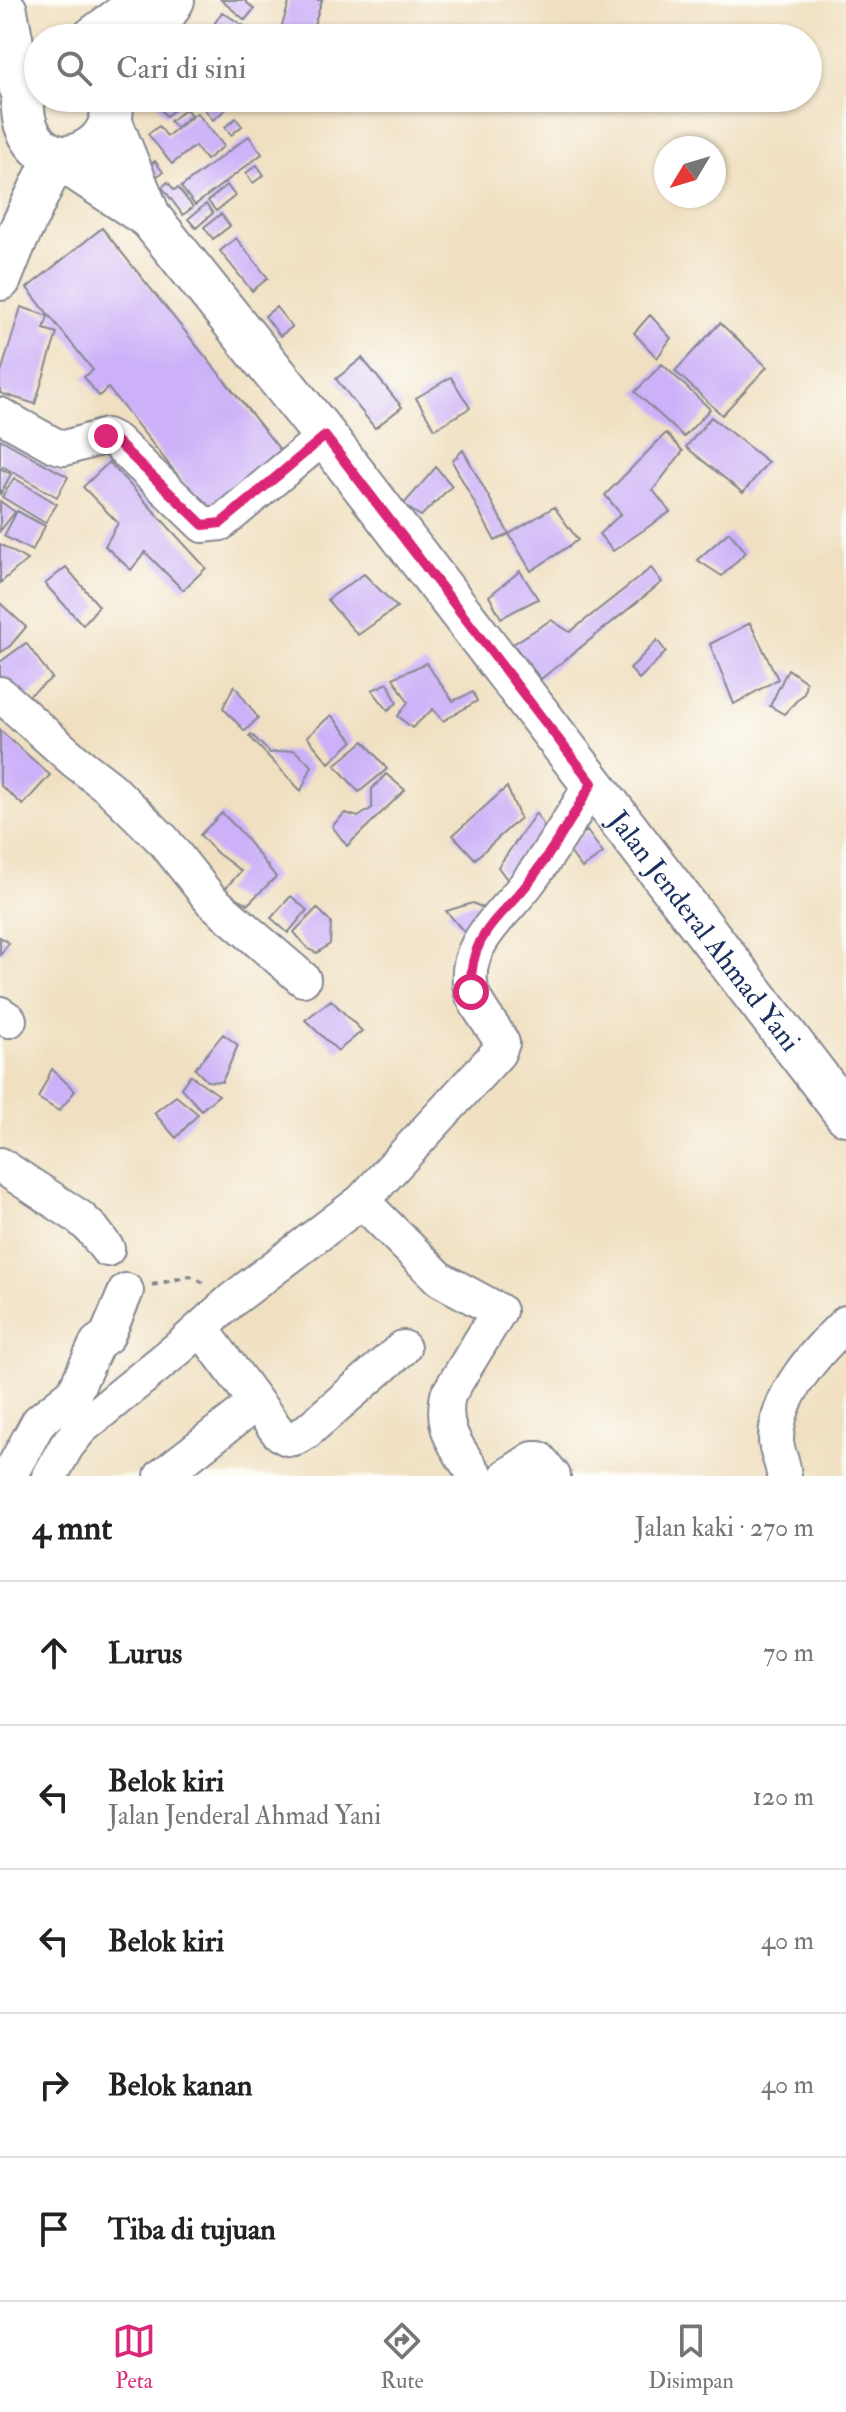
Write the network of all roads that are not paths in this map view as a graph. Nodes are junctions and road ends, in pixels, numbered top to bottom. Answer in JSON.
{"nodes":[{"id":1,"x":145,"y":0,"type":"edge"},
{"id":2,"x":173,"y":0,"type":"edge"},
{"id":3,"x":3,"y":8,"type":"edge"},
{"id":4,"x":112,"y":24,"type":"edge"},
{"id":5,"x":158,"y":24,"type":"edge"},
{"id":6,"x":24,"y":30,"type":"edge"},
{"id":7,"x":24,"y":85,"type":"edge"},
{"id":8,"x":24,"y":99,"type":"edge"},
{"id":9,"x":24,"y":99,"type":"edge"},
{"id":10,"x":110,"y":112,"type":"edge"},
{"id":11,"x":114,"y":112,"type":"edge"},
{"id":12,"x":56,"y":156,"type":"junction"},
{"id":13,"x":150,"y":218,"type":"junction"},
{"id":14,"x":7,"y":262,"type":"edge"},
{"id":15,"x":0,"y":415,"type":"edge"},
{"id":16,"x":325,"y":436,"type":"junction"},
{"id":17,"x":0,"y":694,"type":"edge"},
{"id":18,"x":592,"y":783,"type":"junction"},
{"id":19,"x":303,"y":979,"type":"dead end"},
{"id":20,"x":846,"y":1114,"type":"edge"},
{"id":21,"x":0,"y":1165,"type":"edge"},
{"id":22,"x":362,"y":1201,"type":"junction"},
{"id":23,"x":107,"y":1249,"type":"dead end"},
{"id":24,"x":126,"y":1291,"type":"road end"},
{"id":25,"x":846,"y":1323,"type":"edge"},
{"id":26,"x":201,"y":1328,"type":"junction"},
{"id":27,"x":403,"y":1348,"type":"dead end"},
{"id":28,"x":256,"y":1403,"type":"junction"},
{"id":29,"x":9,"y":1476,"type":"edge"},
{"id":30,"x":50,"y":1476,"type":"edge"},
{"id":31,"x":162,"y":1476,"type":"edge"},
{"id":32,"x":476,"y":1476,"type":"edge"},
{"id":33,"x":507,"y":1476,"type":"edge"},
{"id":34,"x":553,"y":1476,"type":"edge"},
{"id":35,"x":784,"y":1476,"type":"edge"}],
"edges":[{"from":1,"to":4,"type":"main road"},
{"from":2,"to":5,"type":"main road"},
{"from":3,"to":6,"type":"main road"},
{"from":3,"to":7,"type":"main road"},
{"from":8,"to":12,"type":"main road","name":"Jalan Jenderal Ahmad Yani"},
{"from":9,"to":14,"type":"main road"},
{"from":10,"to":12,"type":"main road"},
{"from":11,"to":13,"type":"main road","name":"Jalan Jenderal Ahmad Yani"},
{"from":12,"to":13,"type":"main road","name":"Jalan Jenderal Ahmad Yani"},
{"from":12,"to":14,"type":"main road"},
{"from":13,"to":16,"type":"main road","name":"Jalan Jenderal Ahmad Yani"},
{"from":15,"to":16,"type":"street"},
{"from":16,"to":18,"type":"main road","name":"Jalan Jenderal Ahmad Yani"},
{"from":17,"to":19,"type":"street"},
{"from":18,"to":20,"type":"main road","name":"Jalan Jenderal Ahmad Yani"},
{"from":18,"to":22,"type":"street"},
{"from":21,"to":23,"type":"street"},
{"from":22,"to":26,"type":"street"},
{"from":22,"to":32,"type":"street"},
{"from":24,"to":29,"type":"street"},
{"from":25,"to":35,"type":"street"},
{"from":26,"to":28,"type":"street"},
{"from":26,"to":30,"type":"street"},
{"from":27,"to":28,"type":"street"},
{"from":28,"to":31,"type":"street"},
{"from":33,"to":34,"type":"street"}]}
